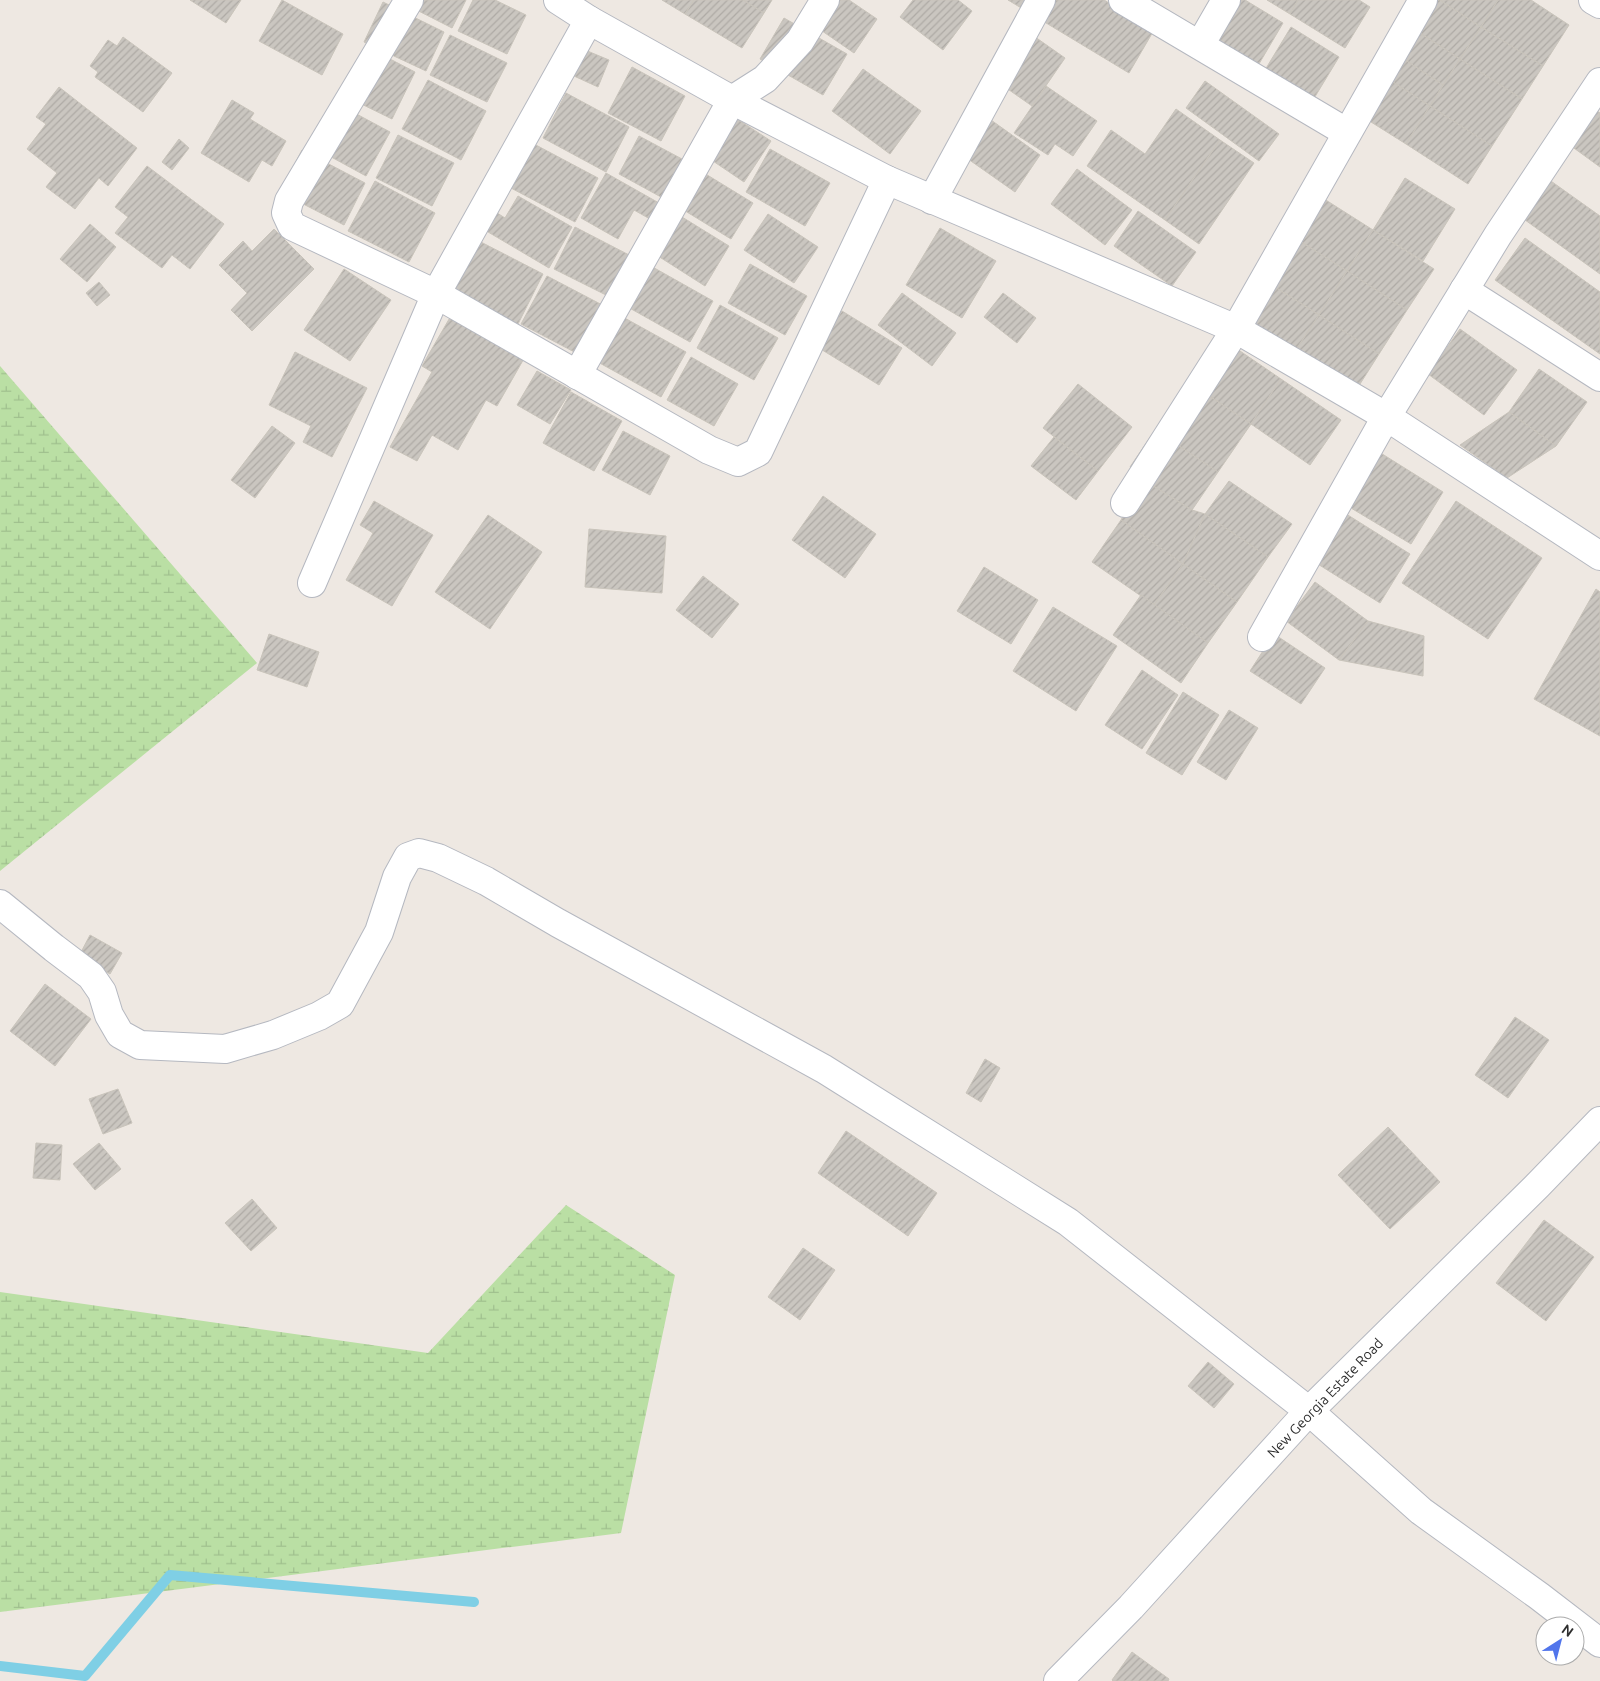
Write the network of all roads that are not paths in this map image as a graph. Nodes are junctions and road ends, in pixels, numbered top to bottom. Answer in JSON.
{"nodes":[{"id":1,"x":408,"y":0,"type":"edge"},
{"id":2,"x":558,"y":0,"type":"edge"},
{"id":3,"x":825,"y":0,"type":"edge"},
{"id":4,"x":1041,"y":0,"type":"edge"},
{"id":5,"x":1123,"y":0,"type":"edge"},
{"id":6,"x":1226,"y":0,"type":"edge"},
{"id":7,"x":1423,"y":0,"type":"edge"},
{"id":8,"x":1593,"y":0,"type":"edge"},
{"id":9,"x":1600,"y":4,"type":"edge"},
{"id":10,"x":589,"y":20,"type":"junction"},
{"id":11,"x":1200,"y":46,"type":"junction"},
{"id":12,"x":1600,"y":82,"type":"edge"},
{"id":13,"x":732,"y":100,"type":"junction"},
{"id":14,"x":1346,"y":132,"type":"junction"},
{"id":15,"x":887,"y":180,"type":"junction"},
{"id":16,"x":932,"y":200,"type":"junction"},
{"id":17,"x":1464,"y":290,"type":"junction"},
{"id":18,"x":436,"y":294,"type":"junction"},
{"id":19,"x":1236,"y":329,"type":"junction"},
{"id":20,"x":578,"y":375,"type":"junction"},
{"id":21,"x":1600,"y":378,"type":"edge"},
{"id":22,"x":1387,"y":417,"type":"junction"},
{"id":23,"x":1125,"y":502,"type":"dead end"},
{"id":24,"x":1600,"y":556,"type":"edge"},
{"id":25,"x":312,"y":583,"type":"dead end"},
{"id":26,"x":1262,"y":637,"type":"dead end"},
{"id":27,"x":0,"y":904,"type":"edge"},
{"id":28,"x":1600,"y":1121,"type":"edge"},
{"id":29,"x":1309,"y":1411,"type":"junction"},
{"id":30,"x":1600,"y":1644,"type":"edge"},
{"id":31,"x":1058,"y":1681,"type":"edge"}],
"edges":[{"from":1,"to":18,"type":"street"},
{"from":2,"to":10,"type":"street"},
{"from":3,"to":13,"type":"street"},
{"from":4,"to":16,"type":"street"},
{"from":5,"to":11,"type":"street"},
{"from":6,"to":11,"type":"street"},
{"from":7,"to":14,"type":"street"},
{"from":8,"to":9,"type":"street"},
{"from":10,"to":13,"type":"street"},
{"from":10,"to":18,"type":"street"},
{"from":11,"to":14,"type":"street"},
{"from":12,"to":17,"type":"street"},
{"from":13,"to":15,"type":"street"},
{"from":13,"to":20,"type":"street"},
{"from":14,"to":19,"type":"street"},
{"from":15,"to":16,"type":"street"},
{"from":15,"to":20,"type":"street"},
{"from":16,"to":19,"type":"street"},
{"from":17,"to":21,"type":"street"},
{"from":17,"to":22,"type":"street"},
{"from":18,"to":20,"type":"street"},
{"from":18,"to":25,"type":"street"},
{"from":19,"to":22,"type":"street"},
{"from":19,"to":23,"type":"street"},
{"from":22,"to":24,"type":"street"},
{"from":22,"to":26,"type":"street"},
{"from":27,"to":29,"type":"street"},
{"from":28,"to":29,"type":"street","name":"New Georgia Estate Road"},
{"from":29,"to":30,"type":"street"},
{"from":29,"to":31,"type":"street","name":"New Georgia Estate Road"}]}
